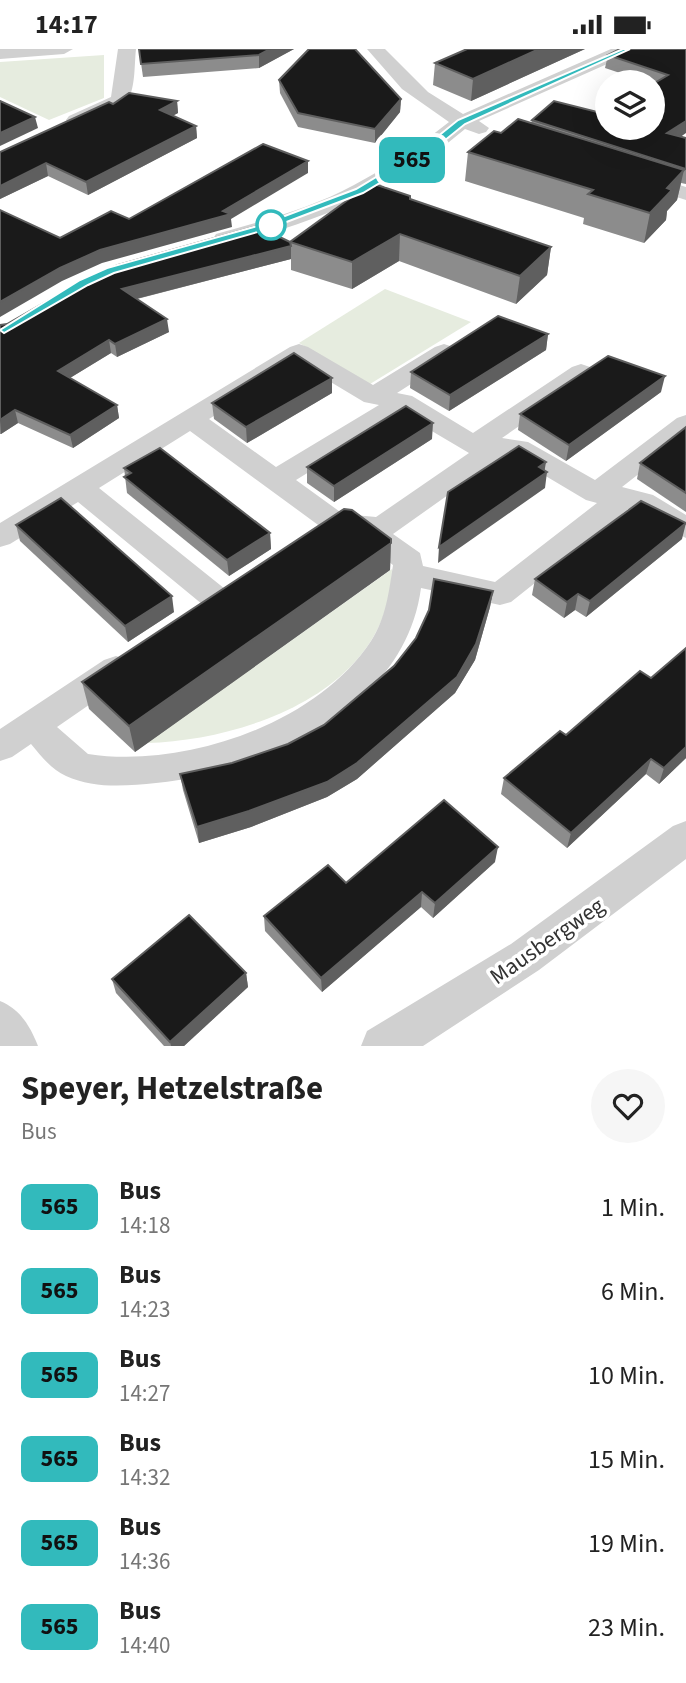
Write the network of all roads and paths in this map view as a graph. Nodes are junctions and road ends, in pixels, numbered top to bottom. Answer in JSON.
{"nodes":[{"id":1,"x":64,"y":49,"type":"edge"},
{"id":2,"x":127,"y":49,"type":"edge"},
{"id":3,"x":376,"y":49,"type":"edge"},
{"id":4,"x":626,"y":49,"type":"edge"},
{"id":5,"x":0,"y":54,"type":"edge"},
{"id":6,"x":461,"y":122,"type":"junction"},
{"id":7,"x":60,"y":128,"type":"edge"},
{"id":8,"x":493,"y":132,"type":"edge"},
{"id":9,"x":622,"y":173,"type":"edge"},
{"id":10,"x":686,"y":194,"type":"edge"},
{"id":11,"x":200,"y":245,"type":"edge"},
{"id":12,"x":466,"y":339,"type":"edge"},
{"id":13,"x":581,"y":372,"type":"edge"},
{"id":14,"x":373,"y":396,"type":"junction"},
{"id":15,"x":403,"y":402,"type":"junction"},
{"id":16,"x":191,"y":419,"type":"junction"},
{"id":17,"x":686,"y":424,"type":"edge"},
{"id":18,"x":486,"y":446,"type":"junction"},
{"id":19,"x":275,"y":481,"type":"junction"},
{"id":20,"x":79,"y":487,"type":"junction"},
{"id":21,"x":610,"y":494,"type":"junction"},
{"id":22,"x":348,"y":529,"type":"junction"},
{"id":23,"x":686,"y":529,"type":"edge"},
{"id":24,"x":0,"y":537,"type":"edge"},
{"id":25,"x":409,"y":573,"type":"junction"},
{"id":26,"x":219,"y":601,"type":"edge"},
{"id":27,"x":144,"y":651,"type":"edge"},
{"id":28,"x":33,"y":725,"type":"junction"},
{"id":29,"x":0,"y":747,"type":"edge"},
{"id":30,"x":686,"y":837,"type":"edge"},
{"id":31,"x":0,"y":1021,"type":"edge"},
{"id":32,"x":400,"y":1043,"type":"edge"},
{"id":33,"x":17,"y":1046,"type":"edge"}],
"edges":[{"from":1,"to":5,"type":"street"},
{"from":2,"to":7,"type":"street"},
{"from":3,"to":6,"type":"street"},
{"from":4,"to":6,"type":"street"},
{"from":6,"to":8,"type":"street"},
{"from":6,"to":11,"type":"street"},
{"from":9,"to":10,"type":"street"},
{"from":12,"to":14,"type":"street"},
{"from":13,"to":18,"type":"street"},
{"from":14,"to":15,"type":"street"},
{"from":14,"to":16,"type":"street"},
{"from":15,"to":18,"type":"street"},
{"from":15,"to":19,"type":"street"},
{"from":16,"to":19,"type":"street"},
{"from":16,"to":20,"type":"street"},
{"from":17,"to":21,"type":"street"},
{"from":18,"to":21,"type":"street"},
{"from":18,"to":22,"type":"street"},
{"from":19,"to":22,"type":"street"},
{"from":20,"to":24,"type":"street"},
{"from":20,"to":26,"type":"street"},
{"from":21,"to":23,"type":"street"},
{"from":21,"to":25,"type":"street"},
{"from":22,"to":25,"type":"street"},
{"from":25,"to":28,"type":"street"},
{"from":27,"to":28,"type":"street"},
{"from":28,"to":29,"type":"street"},
{"from":30,"to":32,"type":"street","name":"Mausbergweg"},
{"from":31,"to":33,"type":"street"}]}
